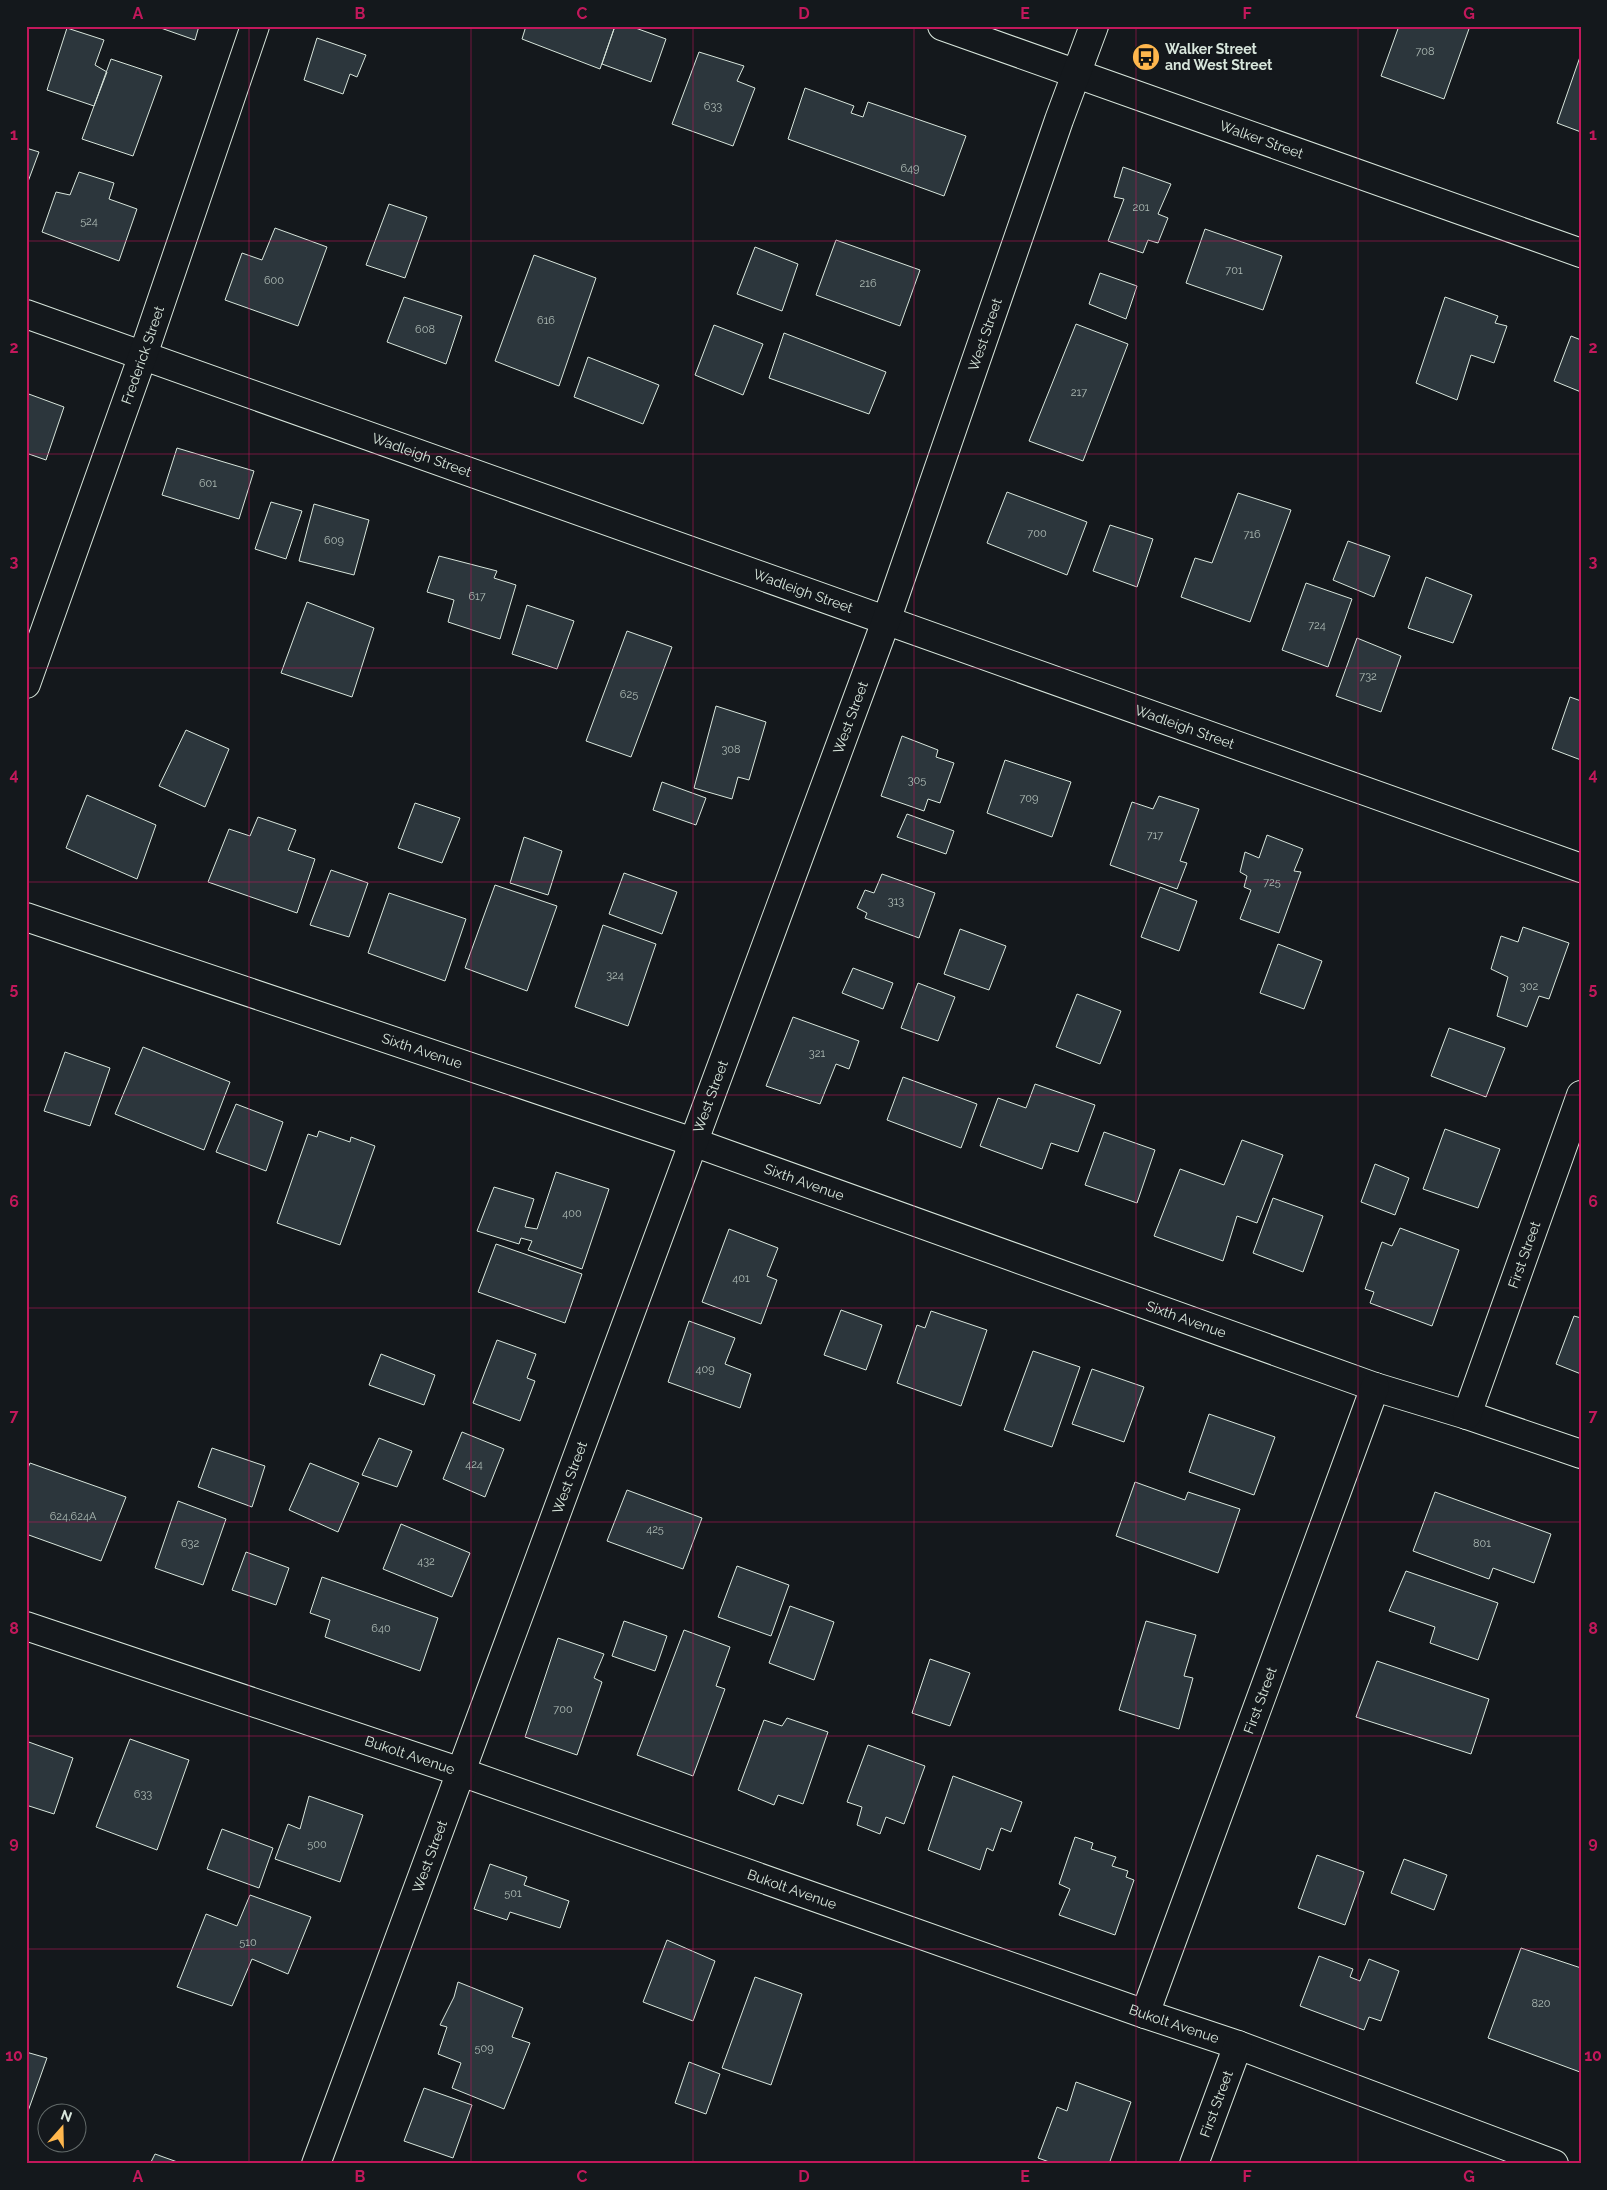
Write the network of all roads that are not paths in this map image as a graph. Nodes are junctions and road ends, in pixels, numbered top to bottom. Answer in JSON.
{"nodes":[{"id":1,"x":255,"y":26,"type":"edge"},
{"id":2,"x":942,"y":26,"type":"edge"},
{"id":3,"x":1094,"y":26,"type":"edge"},
{"id":4,"x":1076,"y":73,"type":"junction"},
{"id":5,"x":1581,"y":253,"type":"edge"},
{"id":6,"x":26,"y":314,"type":"edge"},
{"id":7,"x":143,"y":355,"type":"junction"},
{"id":8,"x":886,"y":621,"type":"junction"},
{"id":9,"x":26,"y":684,"type":"edge"},
{"id":10,"x":1581,"y":868,"type":"edge"},
{"id":11,"x":26,"y":917,"type":"edge"},
{"id":12,"x":1581,"y":1095,"type":"edge"},
{"id":13,"x":693,"y":1142,"type":"junction"},
{"id":14,"x":1375,"y":1387,"type":"junction"},
{"id":15,"x":1467,"y":1415,"type":"junction"},
{"id":16,"x":1581,"y":1454,"type":"edge"},
{"id":17,"x":26,"y":1626,"type":"edge"},
{"id":18,"x":461,"y":1772,"type":"junction"},
{"id":19,"x":1145,"y":2014,"type":"junction"},
{"id":20,"x":1238,"y":2045,"type":"junction"},
{"id":21,"x":316,"y":2164,"type":"edge"},
{"id":22,"x":1194,"y":2164,"type":"edge"},
{"id":23,"x":1554,"y":2164,"type":"edge"}],
"edges":[{"from":1,"to":7,"type":"street","name":"Frederick Street"},
{"from":2,"to":4,"type":"street","name":"Walker Street"},
{"from":3,"to":4,"type":"street","name":"West Street"},
{"from":4,"to":5,"type":"street","name":"Walker Street"},
{"from":4,"to":8,"type":"street","name":"West Street"},
{"from":6,"to":7,"type":"street","name":"Wadleigh Street"},
{"from":7,"to":8,"type":"street","name":"Wadleigh Street"},
{"from":7,"to":9,"type":"street","name":"Frederick Street"},
{"from":8,"to":10,"type":"street","name":"Wadleigh Street"},
{"from":8,"to":13,"type":"street","name":"West Street"},
{"from":11,"to":13,"type":"street","name":"Sixth Avenue"},
{"from":12,"to":15,"type":"street","name":"First Street"},
{"from":13,"to":14,"type":"street","name":"Sixth Avenue"},
{"from":13,"to":18,"type":"street","name":"West Street"},
{"from":14,"to":15,"type":"street","name":"Sixth Avenue"},
{"from":14,"to":19,"type":"street","name":"First Street"},
{"from":15,"to":16,"type":"street","name":"Sixth Avenue"},
{"from":17,"to":18,"type":"street","name":"Bukolt Avenue"},
{"from":18,"to":19,"type":"street","name":"Bukolt Avenue"},
{"from":18,"to":21,"type":"street","name":"West Street"},
{"from":19,"to":20,"type":"street","name":"Bukolt Avenue"},
{"from":20,"to":22,"type":"street","name":"First Street"},
{"from":20,"to":23,"type":"street","name":"Bukolt Avenue"}]}
